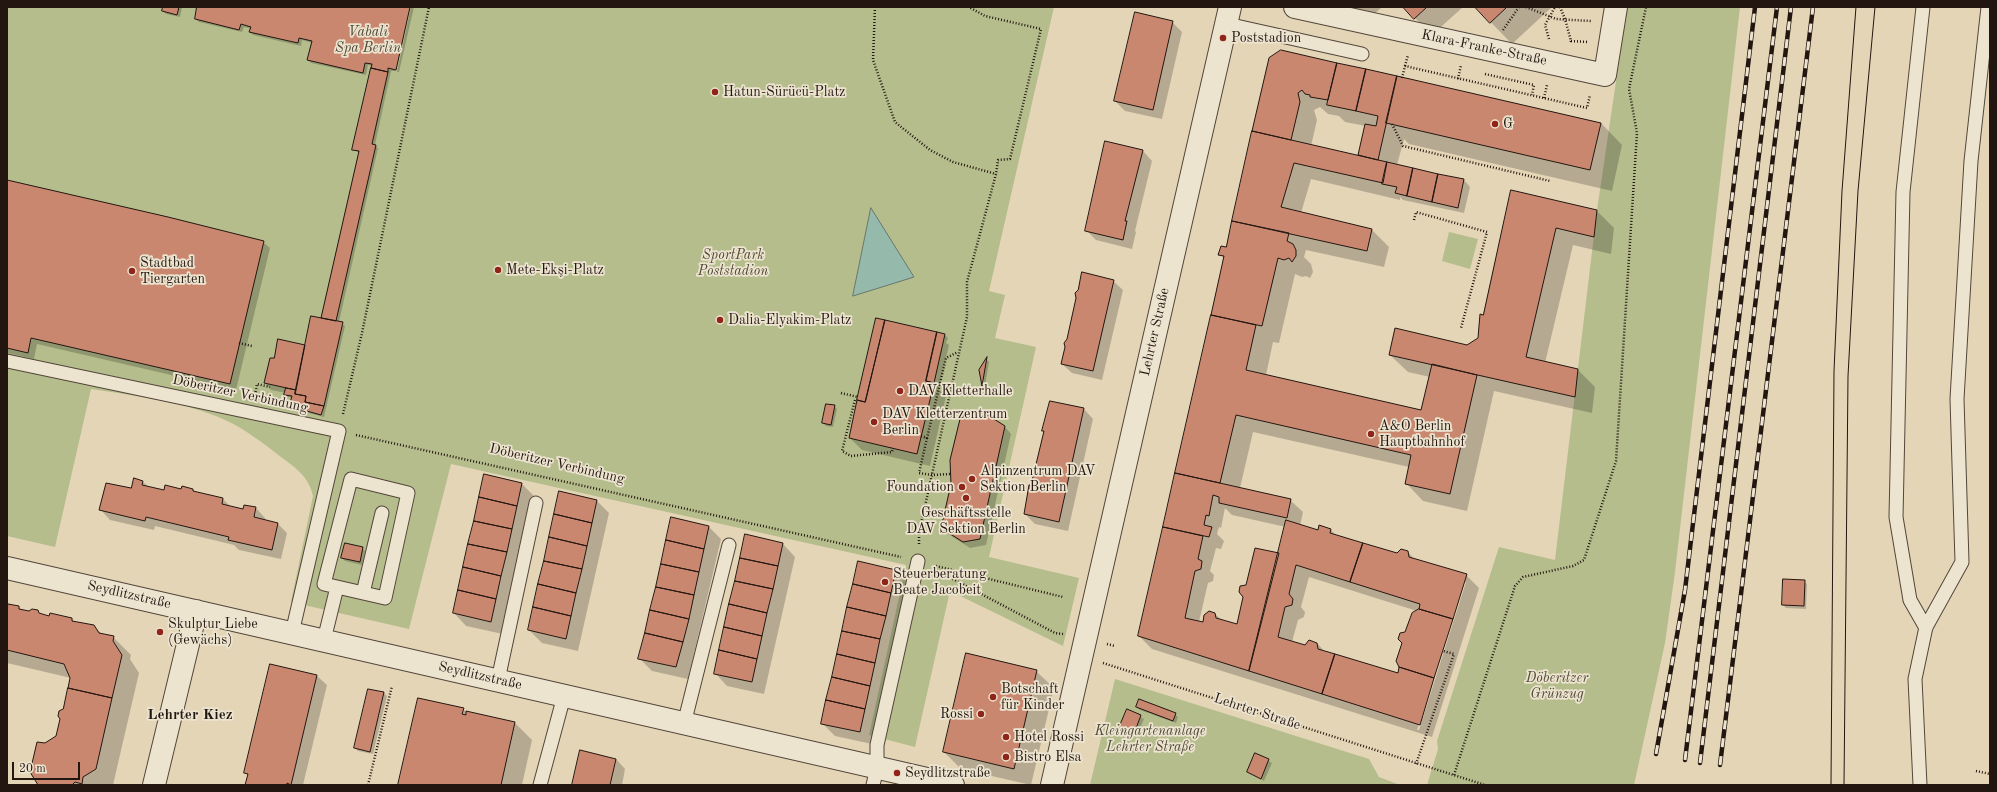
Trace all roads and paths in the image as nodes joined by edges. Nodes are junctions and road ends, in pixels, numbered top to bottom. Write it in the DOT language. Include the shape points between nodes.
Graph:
graph roads {
  1 [pos="429,7"];
  2 [pos="875,7"];
  3 [pos="969,7"];
  4 [pos="1295,7"];
  5 [pos="1526,7"];
  6 [pos="1555,7"];
  7 [pos="1560,7"];
  8 [pos="1616,7"];
  9 [pos="1646,7"];
  10 [pos="1923,7"];
  11 [pos="1988,7"];
  12 [pos="1229,15"];
  13 [pos="1549,17"];
  14 [pos="1565,19"];
  15 [pos="1362,54"];
  16 [pos="1407,57"];
  17 [pos="1552,63"];
  18 [pos="1405,66"];
  19 [pos="1460,68"];
  20 [pos="1478,72"];
  21 [pos="1402,78"];
  22 [pos="1458,79"];
  23 [pos="1547,84"];
  24 [pos="1532,96"];
  25 [pos="1590,97"];
  26 [pos="1544,98"];
  27 [pos="1392,124"];
  28 [pos="996,174"];
  29 [pos="1550,181"];
  30 [pos="1414,220"];
  31 [pos="1461,328"];
  32 [pos="240,343"];
  33 [pos="252,346"];
  34 [pos="959,352"];
  35 [pos="7,361"];
  36 [pos="841,392"];
  37 [pos="858,397"];
  38 [pos="855,400"];
  39 [pos="339,431"];
  40 [pos="921,436"];
  41 [pos="927,438"];
  42 [pos="893,448"];
  43 [pos="951,474"];
  44 [pos="932,475"];
  45 [pos="536,503"];
  46 [pos="382,513"];
  47 [pos="729,545"];
  48 [pos="918,561"];
  49 [pos="7,568"];
  50 [pos="337,588"];
  51 [pos="363,593"];
  52 [pos="1064,597"];
  53 [pos="196,611"];
  54 [pos="1926,628"];
  55 [pos="292,633"];
  56 [pos="324,640"];
  57 [pos="1083,648"];
  58 [pos="1443,651"];
  59 [pos="498,680"];
  60 [pos="392,686"];
  61 [pos="564,696"];
  62 [pos="684,724"];
  63 [pos="1416,764"];
  64 [pos="1976,771"];
  65 [pos="1990,774"];
  66 [pos="1454,775"];
  67 [pos="875,777"];
  68 [pos="154,785"];
  69 [pos="368,785"];
  70 [pos="540,785"];
  71 [pos="953,785"];
  72 [pos="1052,785"];
  73 [pos="1485,785"];
  74 [pos="1920,785"];
  1 -- 39 [label="path" via="362,333"];
  2 -- 28 [label="path" via="873,60 895,122 930,150 954,162"];
  3 -- 28 [label="path" via="985,16 1041,29 1010,159 998,160"];
  4 -- 17 [label="street, Klara-Franke-Straße"];
  5 -- 13 [label="path"];
  6 -- 13 [label="path"];
  7 -- 14 [label="path"];
  8 -- 17 [label="street, Klara-Franke-Straße" via="1605,75"];
  9 -- 66 [label="path" via="1629,89 1637,133 1616,461 1584,560 1573,566 1523,578 1515,586"];
  10 -- 54 [label="lane" via="1903,192 1896,517 1910,600"];
  11 -- 54 [label="lane" via="1971,162 1957,399 1962,562"];
  12 -- 15 [label="lane"];
  12 -- 57 [label="street, Lehrter Straße"];
  13 -- 14 [label="path"];
  13 -- 17 [label="path" via="1545,25"];
  14 -- 17 [label="path" via="1571,41"];
  16 -- 18 [label="path"];
  18 -- 21 [label="path"];
  18 -- 22 [label="path"];
  19 -- 22 [label="path"];
  20 -- 24 [label="path" via="1534,85"];
  22 -- 24 [label="path"];
  23 -- 26 [label="path"];
  24 -- 26 [label="path"];
  25 -- 26 [label="path" via="1587,108"];
  27 -- 29 [label="path" via="1403,146"];
  28 -- 34 [label="path" via="967,282 967,317"];
  30 -- 31 [label="path" via="1416,212 1487,232"];
  32 -- 33 [label="path"];
  34 -- 41 [label="path" via="946,358"];
  34 -- 44 [label="path"];
  35 -- 39 [label="lane, Döberitzer Verbindung"];
  36 -- 37 [label="path"];
  38 -- 42 [label="path" via="842,451 851,456 892,452"];
  39 -- 48 [label="path, Döberitzer Verbindung"];
  39 -- 55 [label="lane"];
  40 -- 41 [label="path"];
  41 -- 44 [label="path" via="919,473"];
  43 -- 44 [label="path"];
  44 -- 48 [label="path" via="919,533"];
  45 -- 59 [label="lane"];
  46 -- 51 [label="lane"];
  47 -- 62 [label="lane"];
  48 -- 52 [label="path"];
  48 -- 57 [label="path, Döberitzer Verbindung"];
  48 -- 67 [label="lane" via="878,745"];
  49 -- 53 [label="street, Seydlitzstraße"];
  50 -- 51 [label="lane"];
  50 -- 51 [label="lane" via="324,584 351,479 408,493 385,598"];
  50 -- 56 [label="lane"];
  53 -- 55 [label="street, Seydlitzstraße"];
  53 -- 68 [label="street"];
  54 -- 74 [label="lane" via="1915,679"];
  55 -- 56 [label="street, Seydlitzstraße"];
  56 -- 59 [label="street, Seydlitzstraße"];
  57 -- 63 [label="path, Lehrter Straße"];
  57 -- 72 [label="street, Lehrter Straße"];
  58 -- 63 [label="path" via="1454,654"];
  59 -- 61 [label="street, Seydlitzstraße"];
  60 -- 69 [label="path"];
  61 -- 62 [label="street, Seydlitzstraße"];
  61 -- 70 [label="lane"];
  62 -- 67 [label="street, Seydlitzstraße"];
  63 -- 66 [label="path, Lehrter Straße"];
  64 -- 65 [label="path"];
  66 -- 73 [label="path, Lehrter Straße"];
  67 -- 71 [label="street, Seydlitzstraße"];
}
